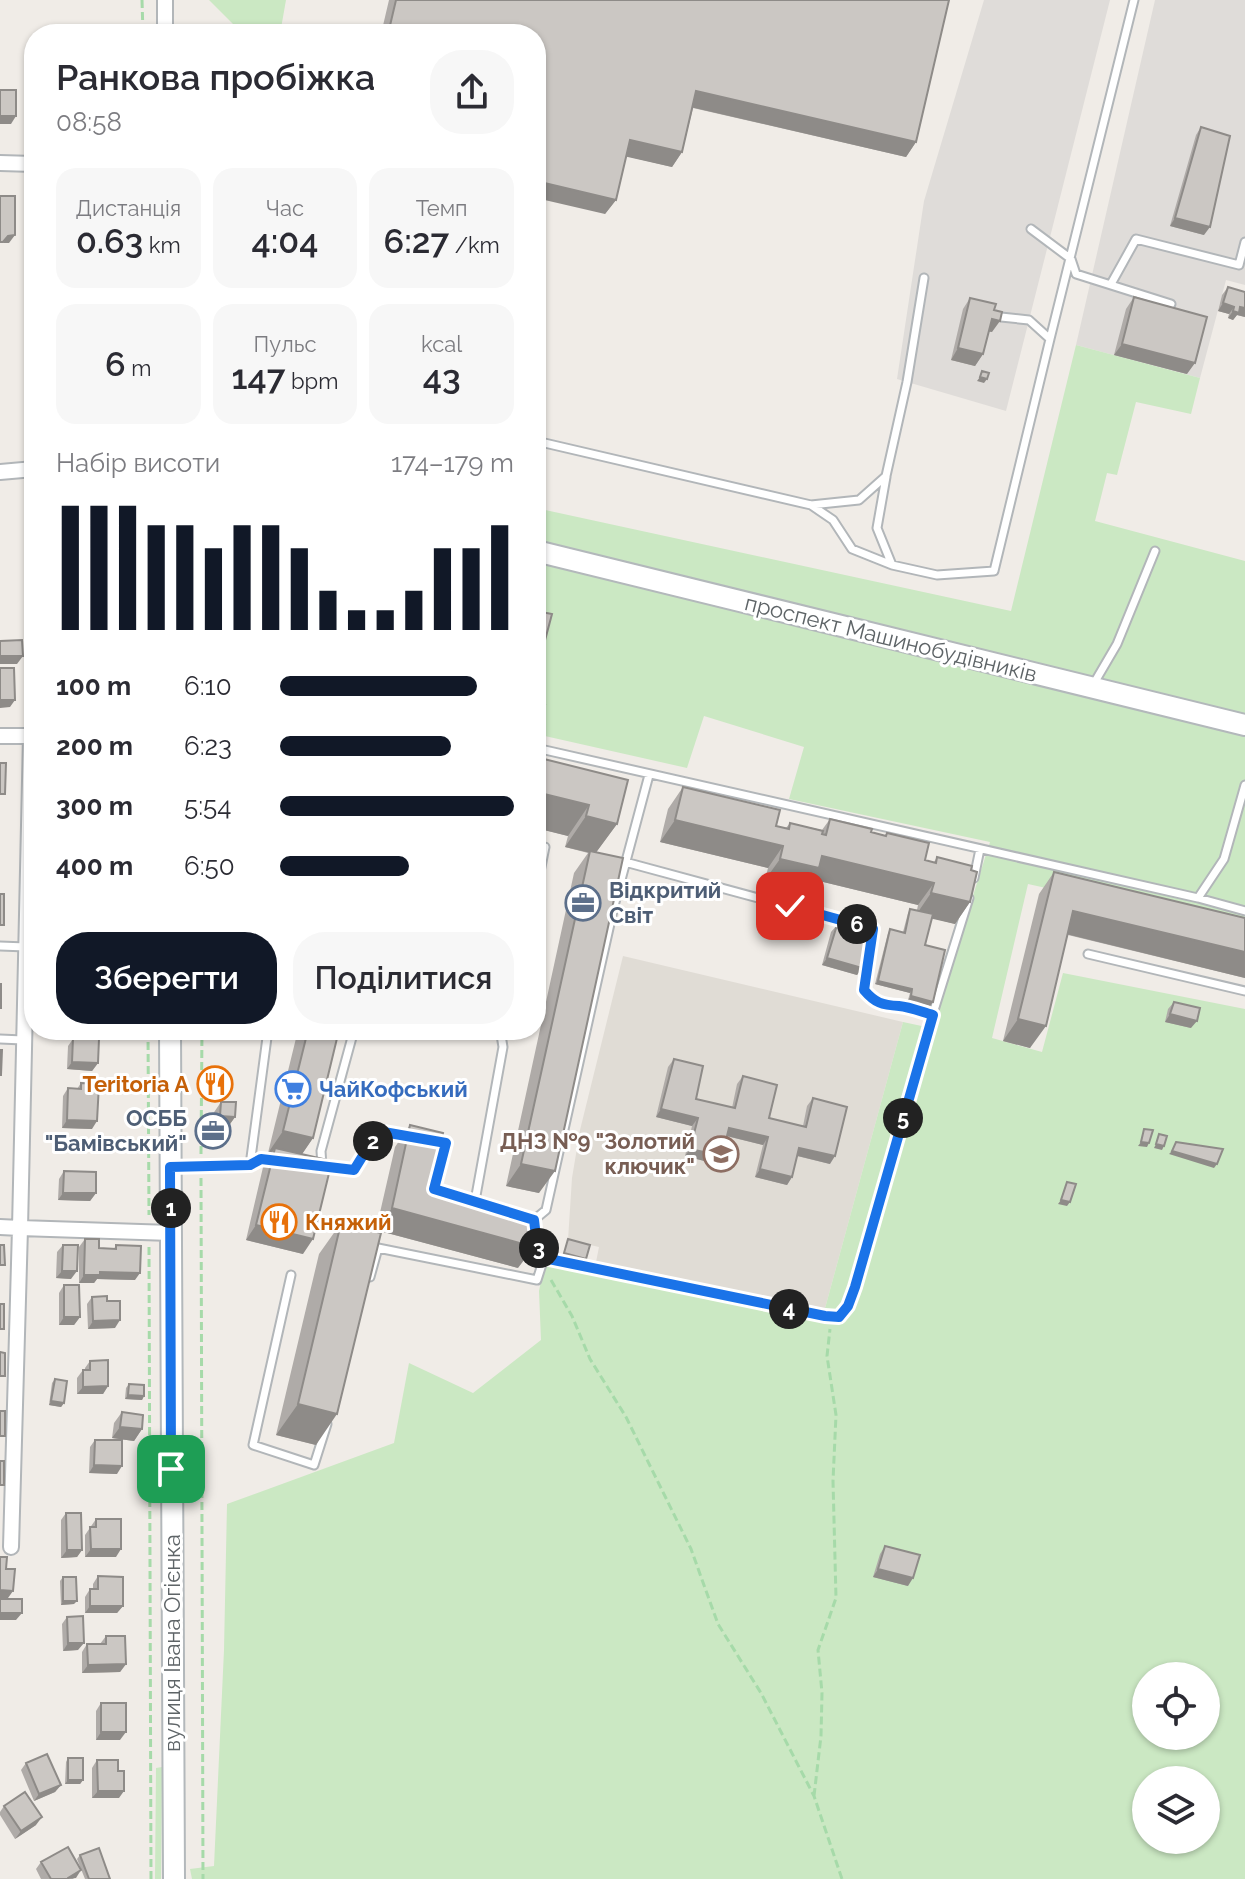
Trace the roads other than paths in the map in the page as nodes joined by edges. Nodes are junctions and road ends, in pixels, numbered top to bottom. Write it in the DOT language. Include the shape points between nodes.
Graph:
graph roads {
  1 [pos="165,0"];
  2 [pos="1134,0"];
  3 [pos="165,24"];
  4 [pos="0,163"];
  5 [pos="24,164"];
  6 [pos="1031,229"];
  7 [pos="1245,242"];
  8 [pos="1071,259"];
  9 [pos="924,278"];
  10 [pos="1111,284"];
  11 [pos="1171,304"];
  12 [pos="1001,317"];
  13 [pos="1050,339"];
  14 [pos="546,443"];
  15 [pos="24,470"];
  16 [pos="0,472"];
  17 [pos="886,476"];
  18 [pos="811,505"];
  19 [pos="1155,551"];
  20 [pos="546,553"];
  21 [pos="892,565"];
  22 [pos="1091,687"];
  23 [pos="1245,725"];
  24 [pos="0,736"];
  25 [pos="24,736"];
  26 [pos="546,750"];
  27 [pos="649,775"];
  28 [pos="1245,785"];
  29 [pos="980,849"];
  30 [pos="625,862"];
  31 [pos="973,880"];
  32 [pos="970,896"];
  33 [pos="1198,898"];
  34 [pos="1245,911"];
  35 [pos="0,946"];
  36 [pos="24,947"];
  37 [pos="1088,954"];
  38 [pos="1245,991"];
  39 [pos="933,1015"];
  40 [pos="0,1039"];
  41 [pos="24,1040"];
  42 [pos="25,1040"];
  43 [pos="170,1040"];
  44 [pos="267,1040"];
  45 [pos="351,1040"];
  46 [pos="503,1040"];
  47 [pos="276,1161"];
  48 [pos="250,1165"];
  49 [pos="307,1165"];
  50 [pos="170,1167"];
  51 [pos="322,1167"];
  52 [pos="475,1201"];
  53 [pos="505,1211"];
  54 [pos="519,1215"];
  55 [pos="534,1220"];
  56 [pos="0,1227"];
  57 [pos="20,1228"];
  58 [pos="171,1233"];
  59 [pos="544,1258"];
  60 [pos="291,1275"];
  61 [pos="366,1290"];
  62 [pos="330,1415"];
  63 [pos="11,1547"];
  64 [pos="173,1825"];
  65 [pos="174,1879"];
  66 [pos="183,1879"];
  1 -- 3 [label="street"];
  2 -- 8 [label="lane"];
  4 -- 5 [label="street"];
  6 -- 8 [label="lane"];
  7 -- 10 [label="lane" via="1239,265 1136,239"];
  8 -- 10 [label="lane" via="1076,274"];
  8 -- 13 [label="lane"];
  9 -- 17 [label="lane"];
  10 -- 11 [label="lane"];
  12 -- 13 [label="lane" via="1029,320"];
  13 -- 21 [label="lane" via="994,571 937,575"];
  14 -- 18 [label="lane"];
  15 -- 16 [label="street"];
  17 -- 18 [label="lane" via="859,500"];
  17 -- 21 [label="lane" via="877,528"];
  18 -- 21 [label="lane" via="833,520 852,549"];
  19 -- 22 [label="lane" via="1117,644"];
  20 -- 22 [label="street, проспект Машинобудівників"];
  22 -- 23 [label="street, проспект Машинобудівників"];
  24 -- 25 [label="street"];
  26 -- 27 [label="lane"];
  27 -- 29 [label="lane"];
  27 -- 30 [label="lane"];
  28 -- 33 [label="lane" via="1224,859"];
  29 -- 31 [label="lane"];
  29 -- 33 [label="lane"];
  30 -- 39 [label="lane" via="873,929 864,990 888,1007"];
  30 -- 55 [label="lane" via="546,1210"];
  32 -- 39 [label="lane"];
  33 -- 34 [label="lane"];
  35 -- 36 [label="lane"];
  37 -- 38 [label="lane"];
  39 -- 59 [label="lane" via="855,1287 839,1317"];
  40 -- 41 [label="lane"];
  42 -- 57 [label="street"];
  43 -- 50 [label="street, вулиця Івана Огієнка"];
  44 -- 48 [label="lane"];
  45 -- 51 [label="lane" via="321,1151"];
  46 -- 52 [label="lane"];
  47 -- 48 [label="lane" via="261,1159"];
  48 -- 50 [label="lane"];
  49 -- 51 [label="lane"];
  50 -- 58 [label="street, вулиця Івана Огієнка"];
  51 -- 52 [label="lane" via="354,1170 378,1131 446,1143 434,1189"];
  52 -- 53 [label="lane"];
  54 -- 55 [label="lane"];
  55 -- 59 [label="lane"];
  56 -- 57 [label="street"];
  57 -- 58 [label="street"];
  57 -- 63 [label="street"];
  58 -- 64 [label="street, вулиця Івана Огієнка"];
  59 -- 61 [label="lane" via="537,1280 378,1248"];
  60 -- 62 [label="lane" via="253,1445 314,1465"];
  64 -- 65 [label="street"];
  64 -- 66 [label="street"];
}
